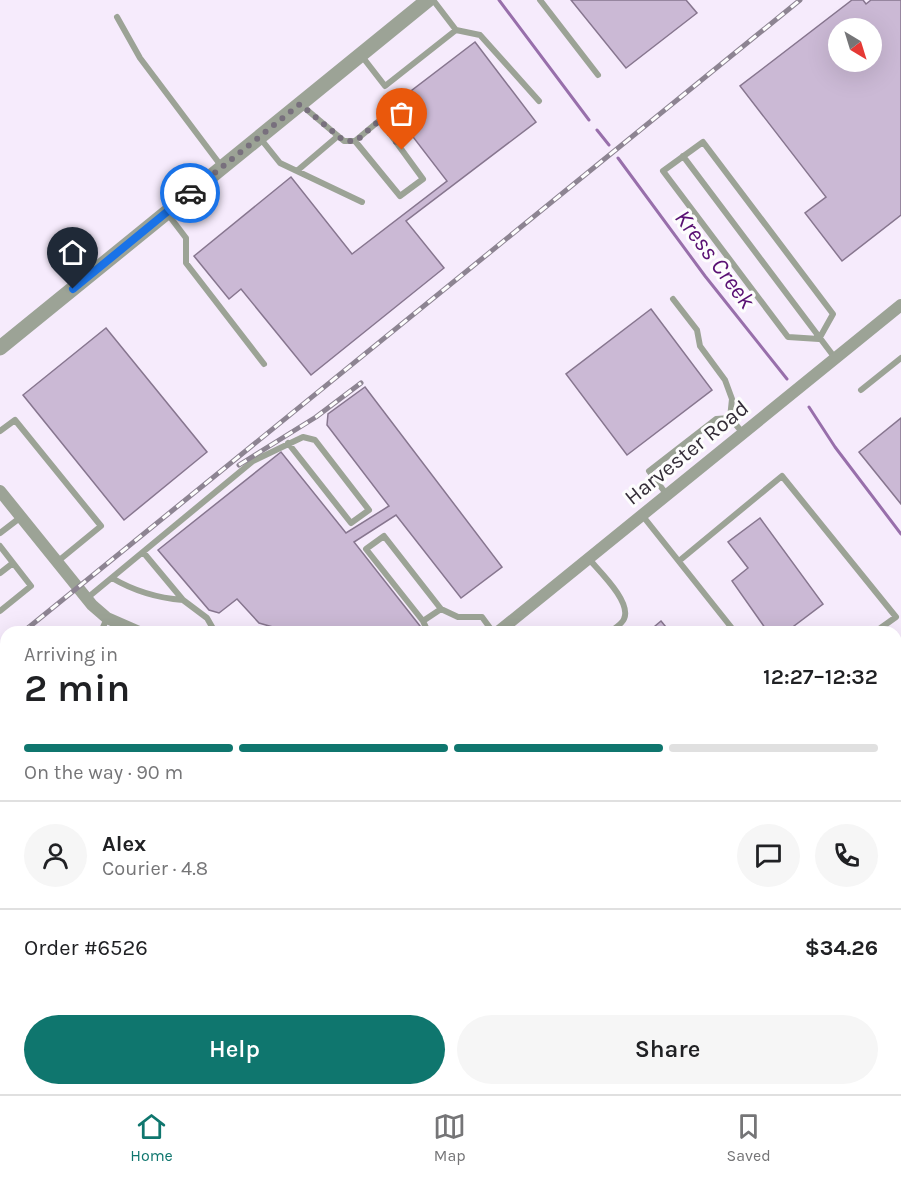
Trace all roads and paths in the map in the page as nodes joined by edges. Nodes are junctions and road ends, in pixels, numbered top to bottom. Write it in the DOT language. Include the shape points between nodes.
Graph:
graph roads {
  1 [pos="428,0"];
  2 [pos="433,0"];
  3 [pos="540,0"];
  4 [pos="117,17"];
  5 [pos="456,30"];
  6 [pos="360,55"];
  7 [pos="598,75"];
  8 [pos="539,101"];
  9 [pos="300,104"];
  10 [pos="338,136"];
  11 [pos="259,137"];
  12 [pos="356,141"];
  13 [pos="683,156"];
  14 [pos="222,167"];
  15 [pos="298,170"];
  16 [pos="362,202"];
  17 [pos="167,212"];
  18 [pos="674,299"];
  19 [pos="901,305"];
  20 [pos="819,339"];
  21 [pos="0,348"];
  22 [pos="836,358"];
  23 [pos="901,358"];
  24 [pos="264,364"];
  25 [pos="861,390"];
  26 [pos="730,418"];
  27 [pos="0,431"];
  28 [pos="743,433"];
  29 [pos="288,443"];
  30 [pos="0,490"];
  31 [pos="667,495"];
  32 [pos="642,515"];
  33 [pos="21,516"];
  34 [pos="0,532"];
  35 [pos="0,546"];
  36 [pos="143,552"];
  37 [pos="589,558"];
  38 [pos="679,561"];
  39 [pos="57,562"];
  40 [pos="13,563"];
  41 [pos="0,573"];
  42 [pos="112,578"];
  43 [pos="86,599"];
  44 [pos="183,600"];
  45 [pos="441,609"];
  46 [pos="0,610"];
  47 [pos="107,618"];
  48 [pos="423,621"];
  49 [pos="104,626"];
  50 [pos="125,626"];
  51 [pos="211,626"];
  52 [pos="425,626"];
  53 [pos="489,626"];
  54 [pos="505,626"];
  55 [pos="617,626"];
  56 [pos="730,626"];
  57 [pos="883,626"];
  1 -- 6 [label="street"];
  2 -- 5 [label="lane"];
  3 -- 7 [label="lane"];
  4 -- 14 [label="lane" via="146,66"];
  5 -- 6 [label="lane" via="385,86"];
  5 -- 8 [label="lane" via="480,35"];
  6 -- 9 [label="street"];
  9 -- 10 [label="lane"];
  9 -- 11 [label="street"];
  10 -- 12 [label="lane" via="344,141"];
  10 -- 15 [label="lane"];
  11 -- 14 [label="street"];
  11 -- 15 [label="lane" via="280,163"];
  12 -- 12 [label="lane" via="400,196 423,179 380,120"];
  13 -- 20 [label="lane"];
  13 -- 20 [label="lane" via="663,171 788,337"];
  13 -- 20 [label="lane" via="703,142 833,315"];
  14 -- 17 [label="street"];
  15 -- 16 [label="lane"];
  17 -- 21 [label="street"];
  17 -- 24 [label="lane" via="186,238 186,263"];
  18 -- 26 [label="lane" via="697,330 700,346 725,380 732,399"];
  19 -- 22 [label="street, Harvester Road"];
  20 -- 22 [label="lane"];
  22 -- 28 [label="street, Harvester Road"];
  23 -- 25 [label="lane"];
  26 -- 28 [label="lane"];
  26 -- 31 [label="lane" via="716,419 649,471"];
  27 -- 39 [label="lane" via="15,420 101,526"];
  28 -- 31 [label="street, Harvester Road"];
  29 -- 29 [label="lane" via="303,437 315,440 369,510 351,523"];
  29 -- 36 [label="lane" via="253,461"];
  30 -- 33 [label="street"];
  31 -- 32 [label="street, Harvester Road"];
  32 -- 37 [label="street, Harvester Road"];
  32 -- 38 [label="lane"];
  33 -- 34 [label="lane"];
  33 -- 39 [label="street"];
  35 -- 40 [label="lane"];
  36 -- 42 [label="lane"];
  36 -- 44 [label="lane"];
  37 -- 54 [label="street, Harvester Road"];
  37 -- 55 [label="lane" via="623,601 626,612"];
  38 -- 56 [label="lane"];
  38 -- 57 [label="lane" via="782,476 896,617"];
  39 -- 43 [label="street"];
  40 -- 41 [label="lane"];
  40 -- 46 [label="lane" via="31,586"];
  42 -- 43 [label="lane"];
  42 -- 44 [label="lane" via="163,599"];
  43 -- 47 [label="street"];
  44 -- 51 [label="lane" via="207,618"];
  45 -- 48 [label="lane"];
  45 -- 48 [label="lane" via="384,536 366,549"];
  45 -- 53 [label="lane" via="458,617 482,617"];
  47 -- 49 [label="lane"];
  47 -- 50 [label="street"];
  48 -- 52 [label="lane"];
}
